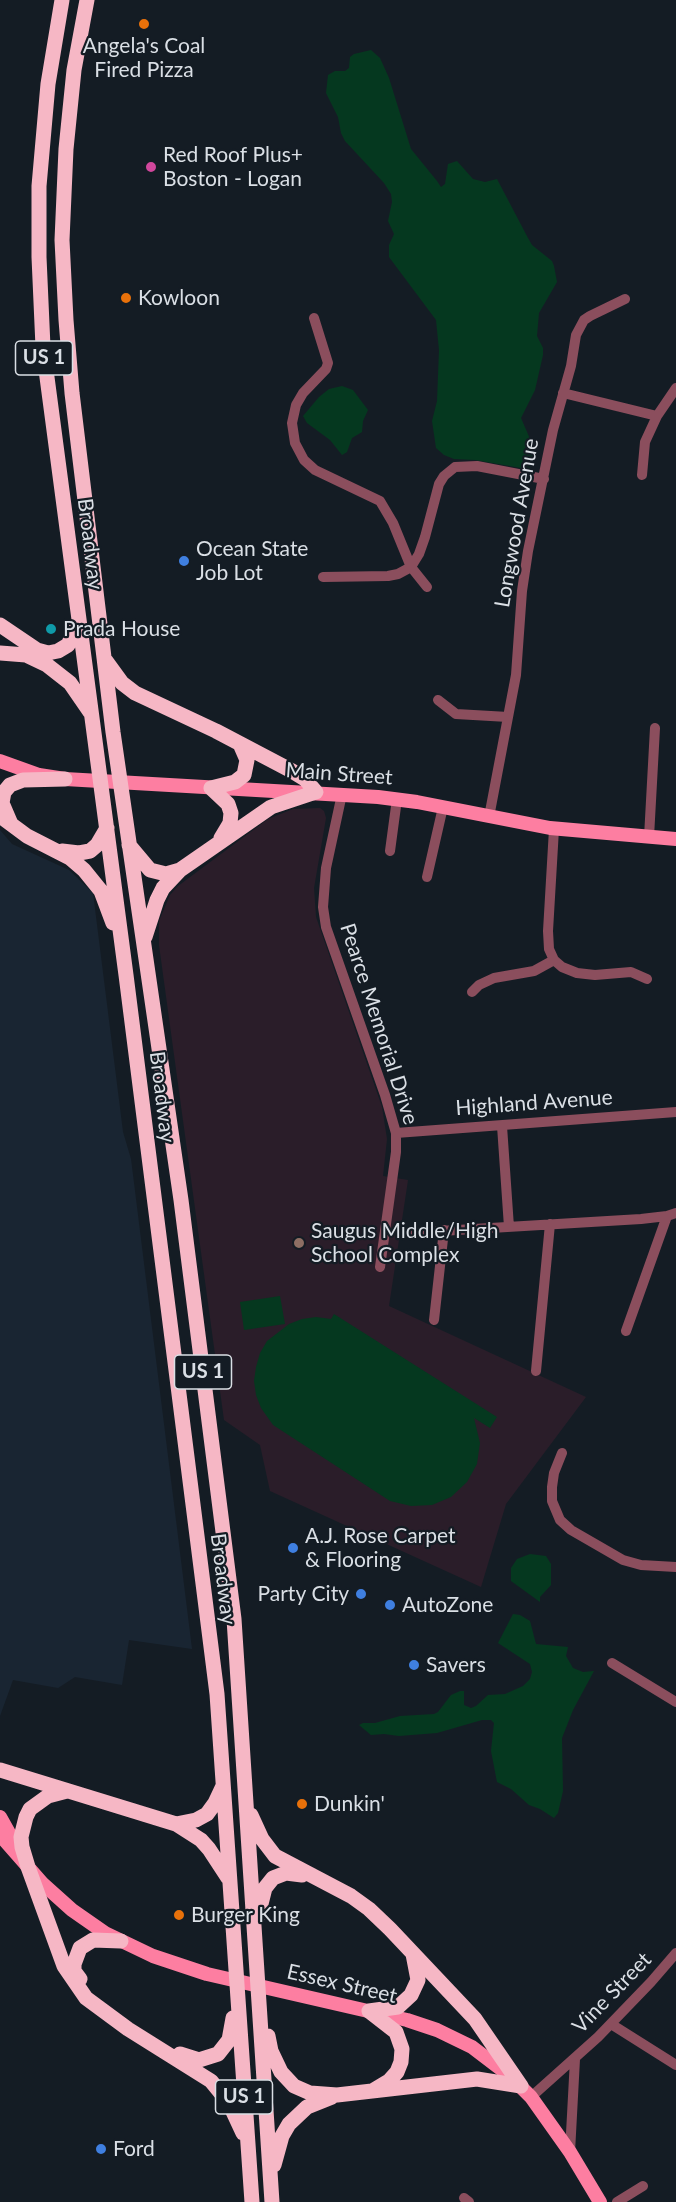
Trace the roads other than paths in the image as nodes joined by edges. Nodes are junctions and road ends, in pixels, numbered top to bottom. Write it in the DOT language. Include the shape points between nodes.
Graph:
graph roads {
  1 [pos="62,0"];
  2 [pos="87,0"];
  3 [pos="625,299"];
  4 [pos="314,318"];
  5 [pos="676,388"];
  6 [pos="563,393"];
  7 [pos="657,416"];
  8 [pos="642,475"];
  9 [pos="544,479"];
  10 [pos="411,567"];
  11 [pos="323,577"];
  12 [pos="427,587"];
  13 [pos="79,622"];
  14 [pos="0,625"];
  15 [pos="0,653"];
  16 [pos="105,659"];
  17 [pos="438,699"];
  18 [pos="150,701"];
  19 [pos="92,715"];
  20 [pos="508,717"];
  21 [pos="111,718"];
  22 [pos="655,728"];
  23 [pos="240,744"];
  24 [pos="0,761"];
  25 [pos="65,779"];
  26 [pos="211,788"];
  27 [pos="316,792"];
  28 [pos="342,794"];
  29 [pos="397,799"];
  30 [pos="442,807"];
  31 [pos="489,817"];
  32 [pos="6,820"];
  33 [pos="107,828"];
  34 [pos="554,829"];
  35 [pos="649,837"];
  36 [pos="676,839"];
  37 [pos="219,842"];
  38 [pos="129,845"];
  39 [pos="58,851"];
  40 [pos="390,851"];
  41 [pos="180,870"];
  42 [pos="428,877"];
  43 [pos="143,945"];
  44 [pos="124,955"];
  45 [pos="554,960"];
  46 [pos="647,979"];
  47 [pos="472,992"];
  48 [pos="676,1112"];
  49 [pos="502,1126"];
  50 [pos="396,1134"];
  51 [pos="671,1215"];
  52 [pos="550,1224"];
  53 [pos="509,1227"];
  54 [pos="444,1230"];
  55 [pos="407,1233"];
  56 [pos="380,1267"];
  57 [pos="434,1320"];
  58 [pos="626,1331"];
  59 [pos="536,1371"];
  60 [pos="562,1453"];
  61 [pos="676,1568"];
  62 [pos="612,1663"];
  63 [pos="676,1702"];
  64 [pos="0,1770"];
  65 [pos="224,1784"];
  66 [pos="67,1791"];
  67 [pos="246,1801"];
  68 [pos="0,1817"];
  69 [pos="176,1824"];
  70 [pos="0,1835"];
  71 [pos="28,1867"];
  72 [pos="311,1876"];
  73 [pos="230,1881"];
  74 [pos="254,1936"];
  75 [pos="121,1941"];
  76 [pos="676,1953"];
  77 [pos="413,1954"];
  78 [pos="238,1992"];
  79 [pos="258,1994"];
  80 [pos="369,2011"];
  81 [pos="611,2024"];
  82 [pos="575,2059"];
  83 [pos="676,2065"];
  84 [pos="373,2091"];
  85 [pos="526,2092"];
  86 [pos="337,2095"];
  87 [pos="248,2145"];
  88 [pos="570,2152"];
  89 [pos="271,2183"];
  90 [pos="643,2186"];
  91 [pos="252,2202"];
  92 [pos="272,2202"];
  93 [pos="600,2202"];
  94 [pos="617,2202"];
  1 -- 13 [label="highway, Broadway / US 1" via="41,152 39,289 47,382"];
  2 -- 16 [label="highway, Broadway / US 1" via="68,124 63,256 72,393"];
  3 -- 6 [label="street, Longwood Avenue" via="596,312 579,327"];
  4 -- 10 [label="street" via="328,363 296,405 292,423 295,443 315,470 380,501"];
  5 -- 7 [label="street"];
  6 -- 7 [label="street"];
  6 -- 9 [label="street, Longwood Avenue"];
  7 -- 8 [label="street" via="643,446"];
  9 -- 10 [label="street" via="477,466 451,470 439,484 425,537"];
  9 -- 20 [label="street, Longwood Avenue" via="524,578"];
  10 -- 11 [label="street" via="388,576"];
  10 -- 12 [label="street"];
  13 -- 14 [label="highway" via="68,645 52,653 37,650"];
  13 -- 19 [label="highway, Broadway / US 1"];
  15 -- 19 [label="highway" via="26,655 53,669 70,683"];
  16 -- 18 [label="highway" via="123,683"];
  16 -- 21 [label="highway, Broadway / US 1"];
  17 -- 20 [label="street" via="456,714"];
  18 -- 21 [label="highway" via="125,701"];
  18 -- 23 [label="highway"];
  19 -- 33 [label="highway, Broadway / US 1"];
  20 -- 31 [label="street, Longwood Avenue"];
  21 -- 38 [label="highway, Broadway / US 1"];
  22 -- 35 [label="street"];
  23 -- 26 [label="highway" via="247,760 244,775 235,782"];
  23 -- 27 [label="highway" via="292,771"];
  24 -- 25 [label="main road, Main Street" via="39,775"];
  25 -- 26 [label="main road, Main Street"];
  25 -- 32 [label="highway" via="23,780 10,785 3,796"];
  26 -- 27 [label="main road, Main Street"];
  26 -- 37 [label="highway" via="228,804 231,813"];
  27 -- 28 [label="main road, Main Street"];
  27 -- 37 [label="highway" via="271,807"];
  28 -- 29 [label="main road, Main Street"];
  28 -- 50 [label="street, Pearce Memorial Drive" via="326,868 323,907"];
  29 -- 30 [label="main road, Main Street"];
  29 -- 40 [label="street"];
  30 -- 31 [label="main road, Main Street"];
  30 -- 42 [label="street"];
  31 -- 34 [label="main road, Main Street"];
  32 -- 39 [label="highway"];
  33 -- 39 [label="highway" via="90,850"];
  33 -- 44 [label="highway, Broadway / US 1"];
  34 -- 35 [label="main road, Main Street"];
  34 -- 45 [label="street" via="548,931"];
  35 -- 36 [label="main road, Main Street"];
  37 -- 41 [label="highway"];
  38 -- 41 [label="highway" via="150,870 166,874"];
  38 -- 43 [label="highway, Broadway / US 1"];
  39 -- 44 [label="highway" via="97,884"];
  41 -- 43 [label="highway" via="157,900"];
  43 -- 67 [label="highway, Broadway / US 1" via="181,1200 233,1613"];
  44 -- 65 [label="highway, Broadway / US 1" via="216,1684"];
  45 -- 46 [label="street" via="577,973 631,972"];
  45 -- 47 [label="street" via="534,971 494,978"];
  48 -- 49 [label="street, Highland Avenue"];
  49 -- 50 [label="street, Highland Avenue"];
  49 -- 53 [label="street"];
  50 -- 56 [label="street, Pearce Memorial Drive"];
  51 -- 52 [label="street"];
  51 -- 58 [label="street"];
  52 -- 53 [label="street"];
  52 -- 59 [label="street"];
  53 -- 54 [label="street"];
  54 -- 55 [label="street"];
  54 -- 57 [label="street"];
  60 -- 61 [label="street" via="552,1487 552,1501 560,1520 623,1560"];
  62 -- 63 [label="street"];
  64 -- 66 [label="highway"];
  65 -- 69 [label="highway" via="207,1814"];
  65 -- 73 [label="highway, Broadway / US 1"];
  66 -- 69 [label="highway"];
  66 -- 71 [label="highway" via="48,1796 30,1809 21,1837"];
  67 -- 72 [label="highway" via="258,1832 272,1853"];
  67 -- 74 [label="highway, Broadway / US 1"];
  68 -- 71 [label="main road, Essex Street"];
  69 -- 73 [label="highway" via="209,1849"];
  70 -- 71 [label="main road, Essex Street"];
  71 -- 75 [label="main road, Essex Street" via="72,1910"];
  71 -- 87 [label="highway" via="64,1966 86,1998 211,2081 229,2103"];
  72 -- 74 [label="highway" via="285,1873 271,1880 263,1896"];
  72 -- 77 [label="highway" via="364,1905"];
  73 -- 78 [label="highway, Broadway / US 1"];
  74 -- 79 [label="highway, Broadway / US 1"];
  75 -- 78 [label="highway" via="100,1939 86,1943 76,1955 74,1971 89,1994 185,2056 207,2059 225,2048"];
  75 -- 80 [label="main road, Essex Street" via="168,1962 217,1976"];
  76 -- 81 [label="street, Vine Street"];
  77 -- 80 [label="highway" via="418,1980 411,1995 398,2007"];
  77 -- 85 [label="highway" via="475,2019"];
  78 -- 87 [label="highway, Broadway / US 1"];
  79 -- 86 [label="highway" via="271,2051 281,2073 304,2091"];
  79 -- 89 [label="highway, Broadway / US 1"];
  80 -- 84 [label="highway" via="396,2032 402,2054 393,2077"];
  80 -- 85 [label="main road, Essex Street" via="422,2025 461,2041 492,2060"];
  81 -- 82 [label="street, Vine Street"];
  81 -- 83 [label="street"];
  82 -- 85 [label="street, Vine Street"];
  82 -- 88 [label="street, Vine Street"];
  84 -- 85 [label="highway" via="477,2079"];
  84 -- 86 [label="highway"];
  85 -- 88 [label="main road, Essex Street"];
  86 -- 89 [label="highway" via="307,2107 289,2124"];
  87 -- 91 [label="highway, Broadway / US 1"];
  88 -- 93 [label="main road, Essex Street"];
  89 -- 92 [label="highway, Broadway / US 1"];
  90 -- 94 [label="street"];
}
